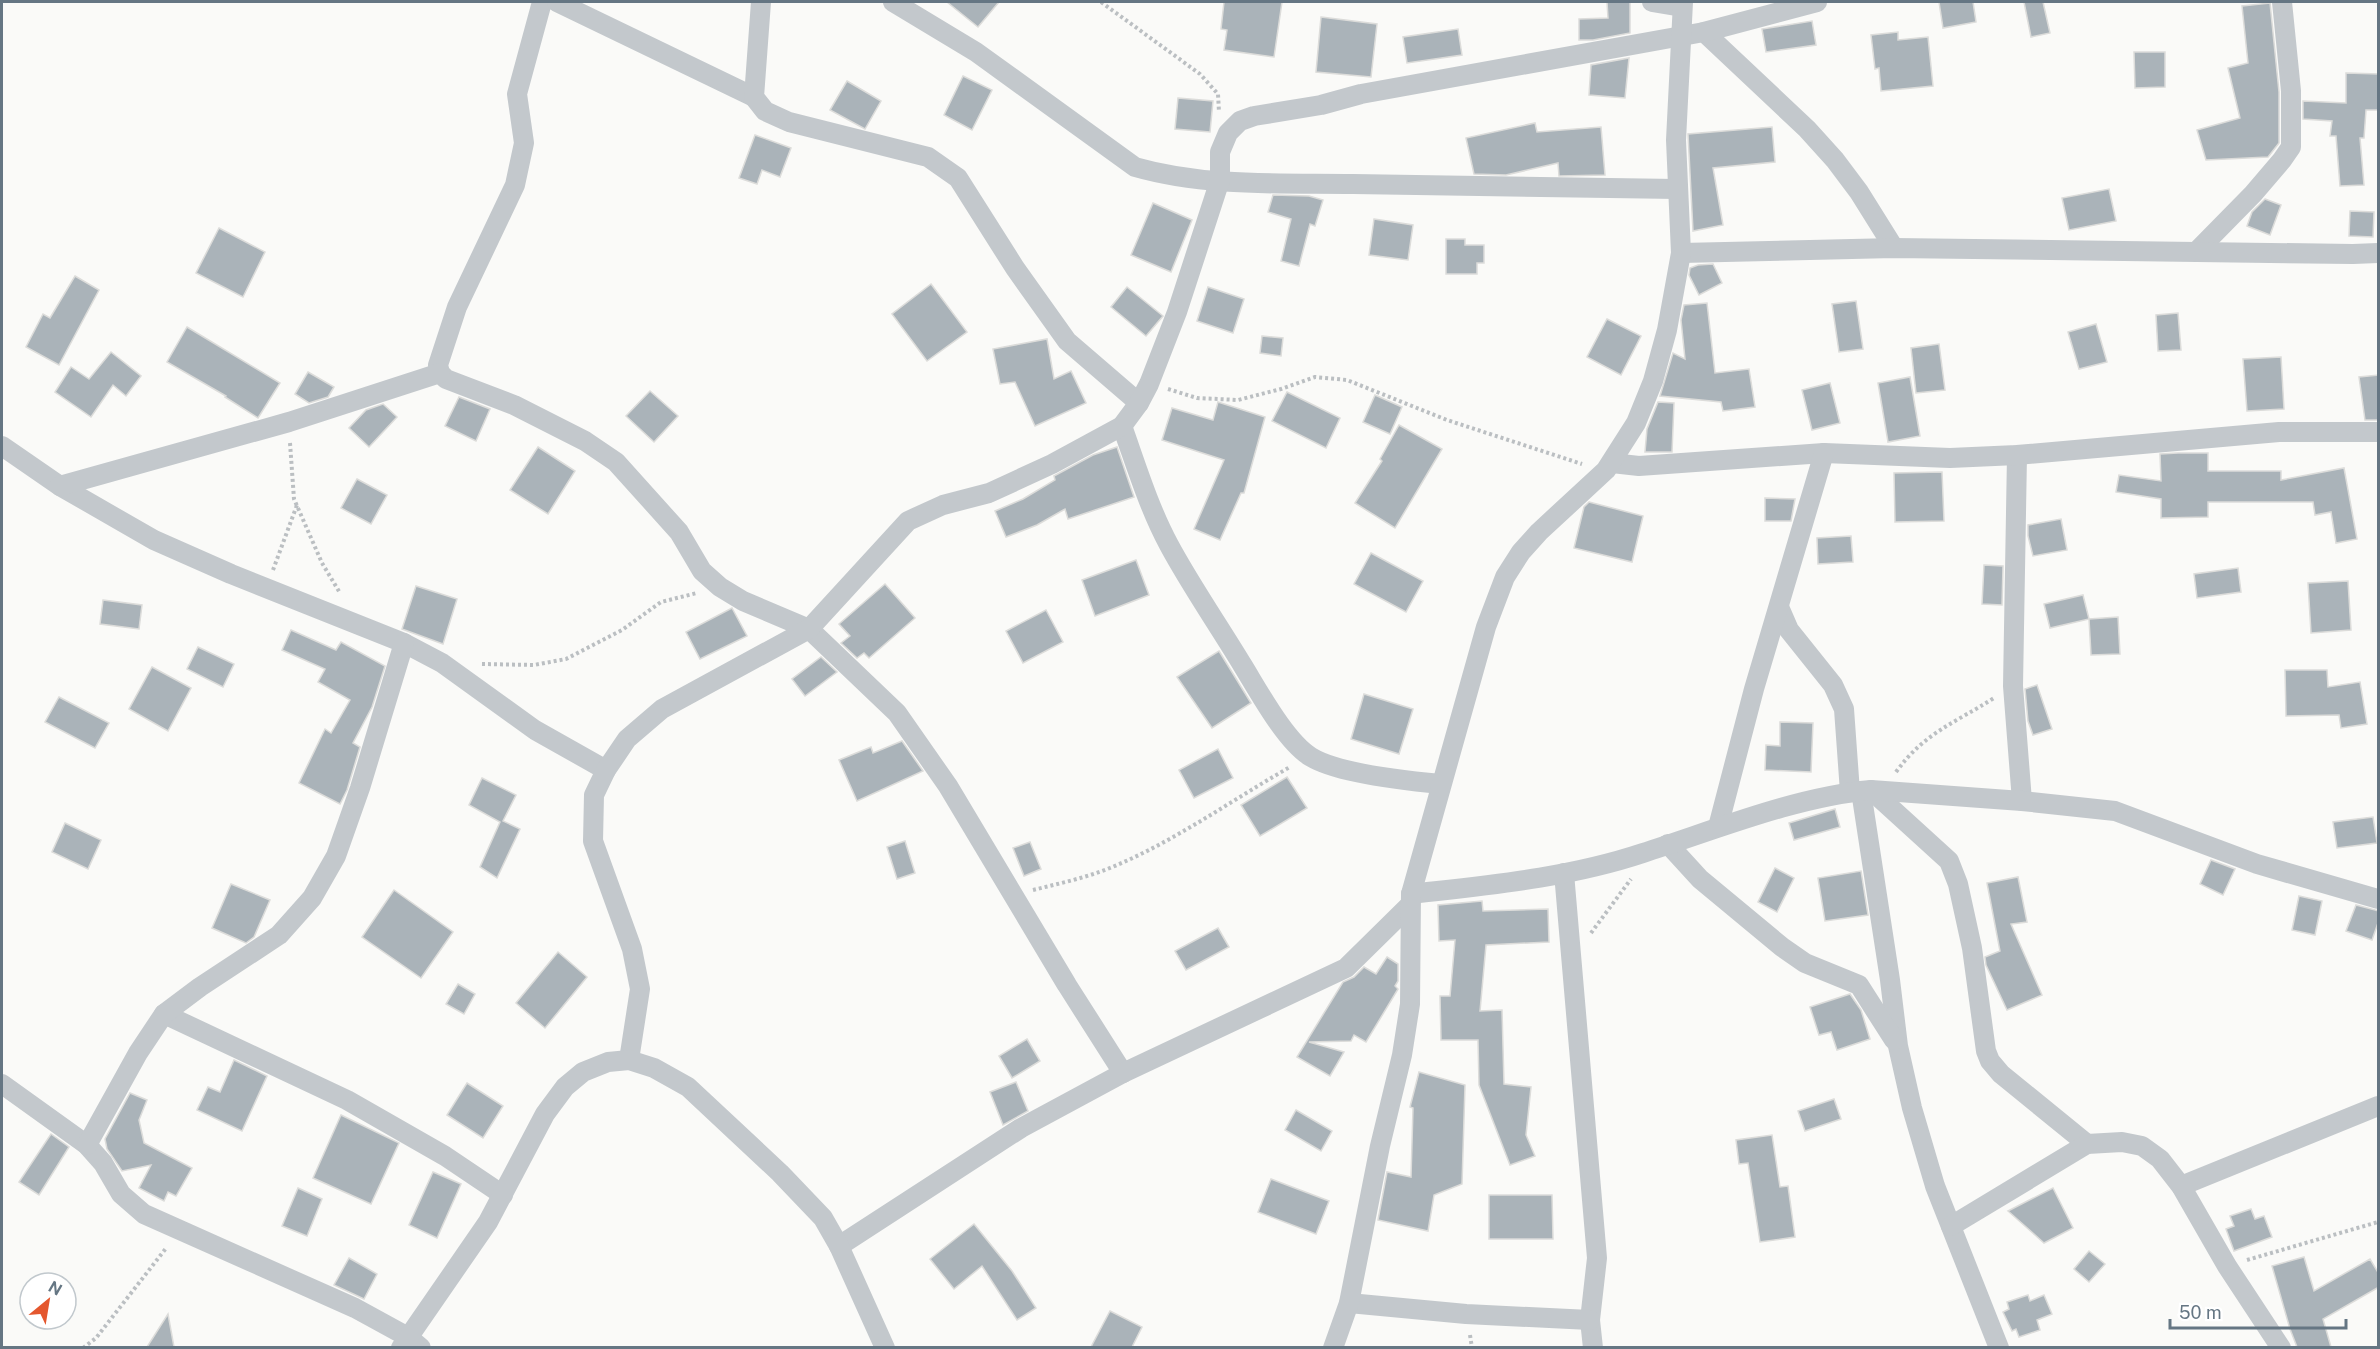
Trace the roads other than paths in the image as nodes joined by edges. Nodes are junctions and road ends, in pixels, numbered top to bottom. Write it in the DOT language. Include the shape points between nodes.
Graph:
graph roads {
  1 [pos="542,2"];
  2 [pos="557,2"];
  3 [pos="761,2"];
  4 [pos="893,2"];
  5 [pos="1652,2"];
  6 [pos="1817,2"];
  7 [pos="2282,2"];
  8 [pos="1682,4"];
  9 [pos="1704,32"];
  10 [pos="1680,37"];
  11 [pos="754,97"];
  12 [pos="1220,180"];
  13 [pos="1677,189"];
  14 [pos="1894,248"];
  15 [pos="2196,252"];
  16 [pos="1682,253"];
  17 [pos="2379,253"];
  18 [pos="440,373"];
  19 [pos="1139,404"];
  20 [pos="1122,426"];
  21 [pos="2379,432"];
  22 [pos="2,446"];
  23 [pos="1824,453"];
  24 [pos="2017,455"];
  25 [pos="1609,467"];
  26 [pos="60,486"];
  27 [pos="1779,607"];
  28 [pos="808,629"];
  29 [pos="404,643"];
  30 [pos="606,770"];
  31 [pos="1440,784"];
  32 [pos="1866,791"];
  33 [pos="2022,801"];
  34 [pos="1718,827"];
  35 [pos="1668,844"];
  36 [pos="1564,873"];
  37 [pos="2379,899"];
  38 [pos="1410,900"];
  39 [pos="164,1014"];
  40 [pos="1898,1046"];
  41 [pos="629,1060"];
  42 [pos="1122,1073"];
  43 [pos="2,1084"];
  44 [pos="2379,1106"];
  45 [pos="2087,1144"];
  46 [pos="87,1145"];
  47 [pos="2181,1186"];
  48 [pos="503,1195"];
  49 [pos="1951,1226"];
  50 [pos="839,1246"];
  51 [pos="1348,1303"];
  52 [pos="1590,1320"];
  53 [pos="410,1344"];
  54 [pos="885,1347"];
  55 [pos="1333,1347"];
  56 [pos="1593,1347"];
  57 [pos="1999,1347"];
  58 [pos="2281,1347"];
  1 -- 18 [label="street" via="517,94 524,143 514,184 457,307 438,365"];
  2 -- 11 [label="street"];
  3 -- 11 [label="street"];
  4 -- 12 [label="street" via="976,52 1135,166 1166,176"];
  5 -- 8 [label="street"];
  6 -- 9 [label="street"];
  7 -- 15 [label="street" via="2291,91 2290,147 2253,194"];
  8 -- 10 [label="street"];
  9 -- 10 [label="street"];
  9 -- 14 [label="street" via="1835,160"];
  10 -- 12 [label="street" via="1254,116 1240,121 1228,133 1220,152"];
  10 -- 13 [label="street"];
  11 -- 19 [label="street" via="765,111 789,122 928,157 958,178 1067,341"];
  12 -- 13 [label="street"];
  12 -- 19 [label="street" via="1177,312"];
  13 -- 16 [label="street"];
  14 -- 15 [label="street"];
  14 -- 16 [label="street"];
  15 -- 17 [label="street"];
  16 -- 25 [label="street" via="1653,381 1636,423"];
  18 -- 26 [label="street" via="289,422"];
  18 -- 28 [label="street" via="446,379 514,405 585,441 616,462 679,532 702,571 720,587"];
  19 -- 20 [label="street"];
  20 -- 28 [label="street" via="989,493 943,505 908,521"];
  20 -- 31 [label="street" via="1168,544 1268,706 1297,745 1323,763 1405,781"];
  21 -- 24 [label="street" via="2279,432"];
  22 -- 26 [label="street"];
  23 -- 24 [label="street" via="1950,458"];
  23 -- 25 [label="street"];
  23 -- 27 [label="street"];
  24 -- 33 [label="street" via="2013,687"];
  25 -- 31 [label="street" via="1539,532 1505,577 1486,627"];
  26 -- 29 [label="street" via="154,540"];
  27 -- 32 [label="street" via="1789,630 1833,685 1844,709"];
  27 -- 34 [label="street"];
  28 -- 30 [label="street" via="662,709 627,739"];
  28 -- 42 [label="street" via="897,713 948,786"];
  29 -- 30 [label="street" via="442,663 535,730"];
  29 -- 39 [label="street" via="336,856 312,898 279,935"];
  30 -- 41 [label="street" via="594,795 594,841 632,949 640,989"];
  31 -- 38 [label="street"];
  32 -- 33 [label="street"];
  32 -- 34 [label="street"];
  32 -- 40 [label="street"];
  32 -- 45 [label="street" via="1949,861 1972,948 1990,1061"];
  33 -- 37 [label="street" via="2115,811 2258,864"];
  34 -- 35 [label="street"];
  35 -- 36 [label="street"];
  35 -- 40 [label="street" via="1700,879 1782,947 1805,963 1859,985"];
  36 -- 38 [label="street"];
  36 -- 52 [label="street" via="1597,1258"];
  38 -- 42 [label="street" via="1346,968"];
  38 -- 51 [label="street" via="1410,1004"];
  39 -- 46 [label="street"];
  39 -- 48 [label="street" via="347,1100 445,1156"];
  40 -- 49 [label="street" via="1919,1130"];
  41 -- 48 [label="street" via="608,1062 583,1072 565,1087 545,1114"];
  41 -- 50 [label="street" via="654,1068 688,1087 823,1218"];
  42 -- 50 [label="street" via="1021,1128"];
  43 -- 46 [label="street"];
  44 -- 47 [label="street"];
  45 -- 47 [label="street" via="2122,1142 2142,1146 2160,1159"];
  45 -- 49 [label="street"];
  46 -- 53 [label="street" via="103,1163 120,1194 144,1214 355,1308"];
  47 -- 58 [label="street" via="2227,1266"];
  48 -- 53 [label="street"];
  49 -- 57 [label="street"];
  50 -- 54 [label="street"];
  51 -- 52 [label="street"];
  51 -- 55 [label="street"];
  52 -- 56 [label="street"];
}
